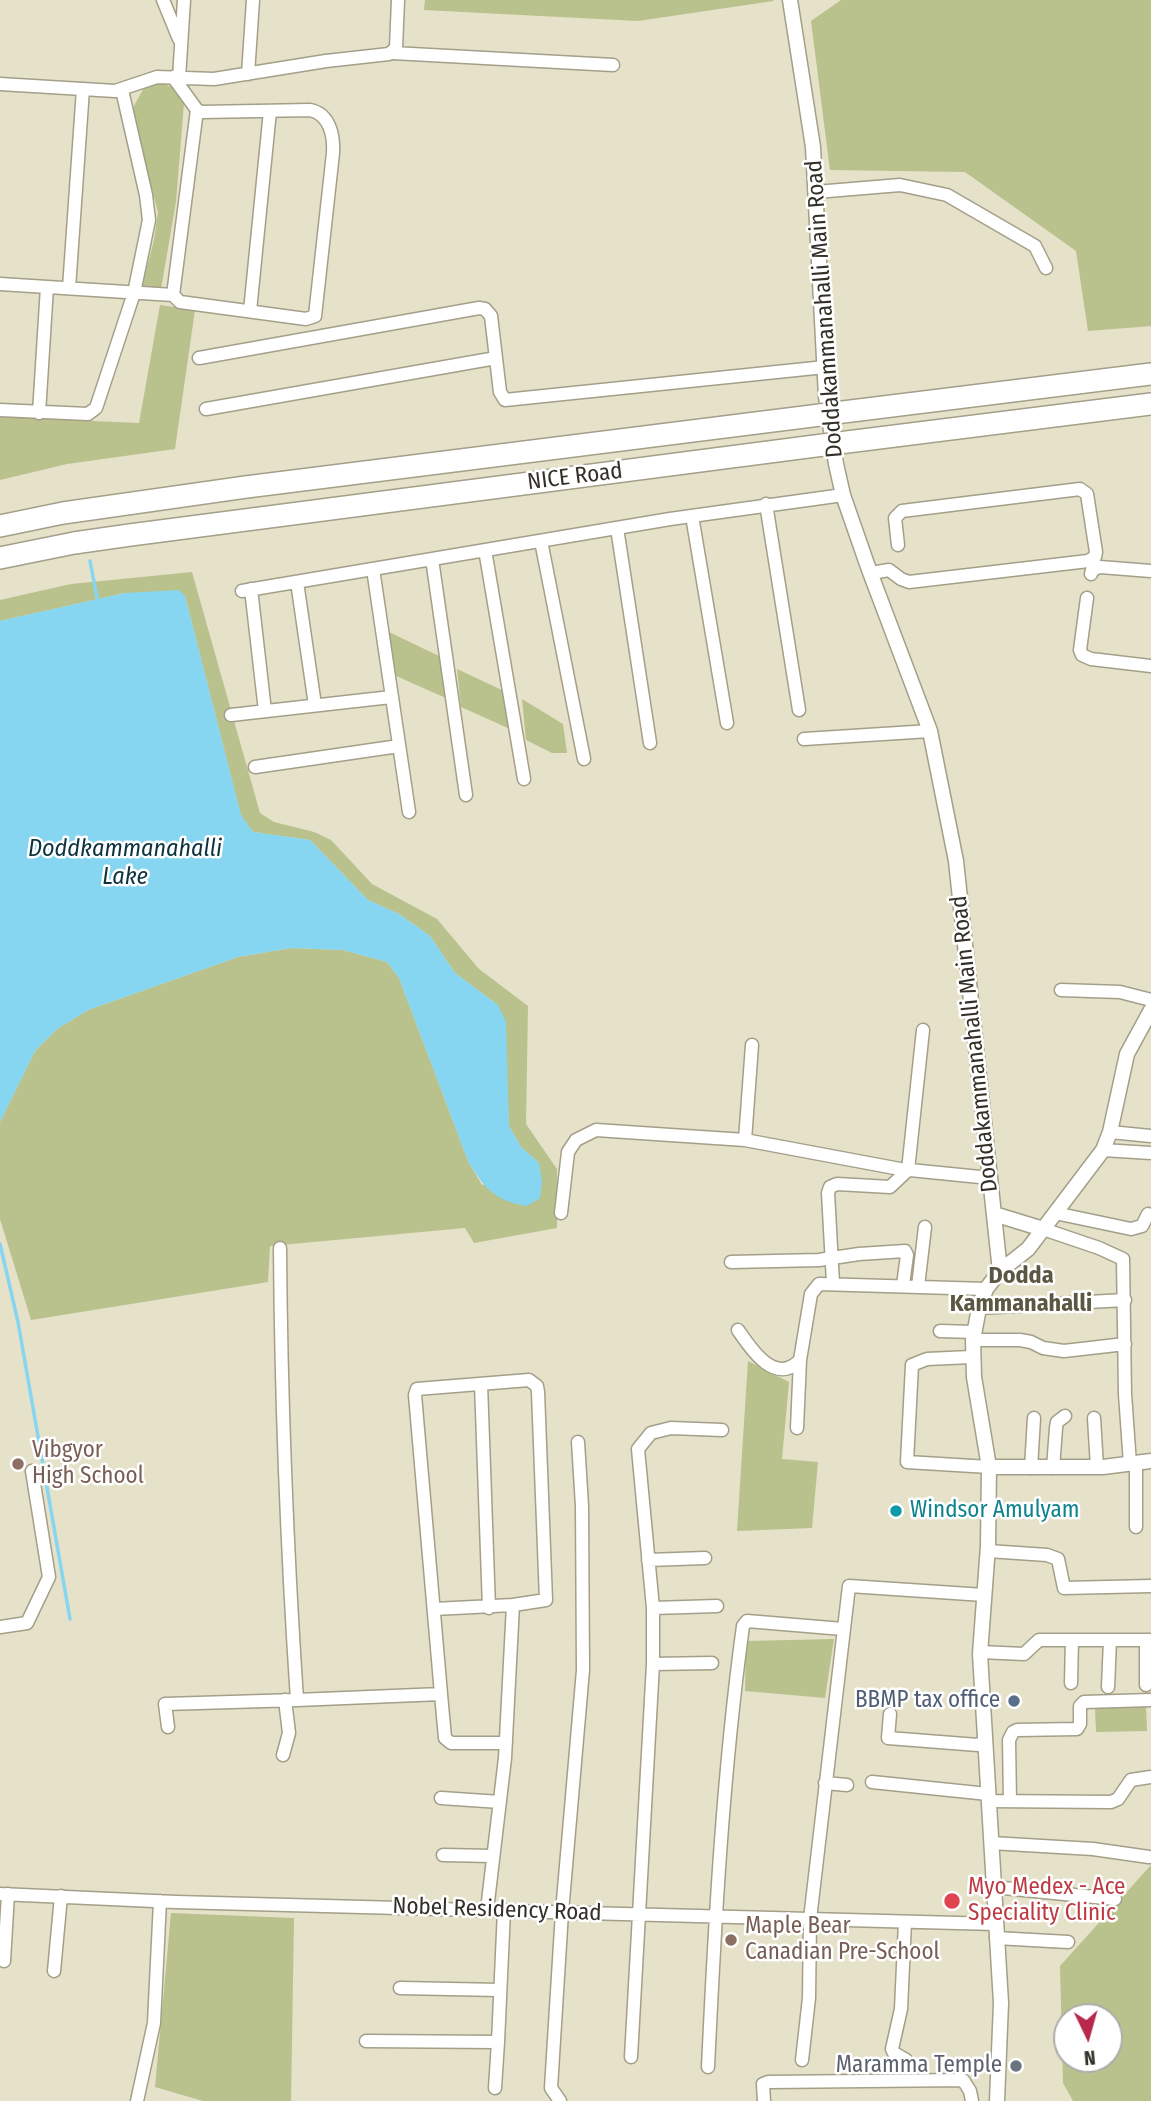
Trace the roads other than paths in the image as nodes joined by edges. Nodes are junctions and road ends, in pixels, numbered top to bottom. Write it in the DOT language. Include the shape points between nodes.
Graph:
graph roads {
  1 [pos="163,0"];
  2 [pos="184,0"];
  3 [pos="253,0"];
  4 [pos="398,0"];
  5 [pos="790,0"];
  6 [pos="181,43"];
  7 [pos="393,53"];
  8 [pos="613,65"];
  9 [pos="248,74"];
  10 [pos="176,77"];
  11 [pos="0,84"];
  12 [pos="83,89"];
  13 [pos="122,90"];
  14 [pos="197,110"];
  15 [pos="270,111"];
  16 [pos="816,192"];
  17 [pos="1046,268"];
  18 [pos="0,284"];
  19 [pos="47,287"];
  20 [pos="69,288"];
  21 [pos="134,293"];
  22 [pos="173,295"];
  23 [pos="250,311"];
  24 [pos="199,358"];
  25 [pos="496,358"];
  26 [pos="825,367"];
  27 [pos="1151,374"];
  28 [pos="1151,404"];
  29 [pos="206,409"];
  30 [pos="0,410"];
  31 [pos="39,413"];
  32 [pos="843,495"];
  33 [pos="766,504"];
  34 [pos="692,516"];
  35 [pos="0,526"];
  36 [pos="617,528"];
  37 [pos="541,541"];
  38 [pos="898,545"];
  39 [pos="485,550"];
  40 [pos="0,558"];
  41 [pos="432,559"];
  42 [pos="373,569"];
  43 [pos="1151,571"];
  44 [pos="871,573"];
  45 [pos="1091,574"];
  46 [pos="297,582"];
  47 [pos="1087,598"];
  48 [pos="1151,666"];
  49 [pos="391,697"];
  50 [pos="315,705"];
  51 [pos="799,710"];
  52 [pos="265,711"];
  53 [pos="231,715"];
  54 [pos="727,723"];
  55 [pos="930,731"];
  56 [pos="804,738"];
  57 [pos="650,743"];
  58 [pos="399,746"];
  59 [pos="584,759"];
  60 [pos="255,767"];
  61 [pos="524,779"];
  62 [pos="466,795"];
  63 [pos="409,812"];
  64 [pos="1061,990"];
  65 [pos="1151,999"];
  66 [pos="1151,1010"];
  67 [pos="923,1030"];
  68 [pos="752,1045"];
  69 [pos="1110,1132"];
  70 [pos="1151,1136"];
  71 [pos="745,1140"];
  72 [pos="1103,1150"];
  73 [pos="1151,1153"];
  74 [pos="908,1170"];
  75 [pos="990,1178"];
  76 [pos="561,1213"];
  77 [pos="1055,1213"];
  78 [pos="994,1214"];
  79 [pos="1148,1214"];
  80 [pos="925,1227"];
  81 [pos="1043,1229"];
  82 [pos="280,1248"];
  83 [pos="832,1259"];
  84 [pos="731,1262"];
  85 [pos="1000,1271"];
  86 [pos="833,1283"];
  87 [pos="903,1285"];
  88 [pos="918,1286"];
  89 [pos="986,1289"];
  90 [pos="1125,1300"];
  91 [pos="979,1308"];
  92 [pos="738,1330"];
  93 [pos="940,1331"];
  94 [pos="974,1336"];
  95 [pos="1125,1345"];
  96 [pos="971,1357"];
  97 [pos="800,1360"];
  98 [pos="481,1384"];
  99 [pos="1065,1416"];
  100 [pos="1034,1418"];
  101 [pos="1094,1418"];
  102 [pos="797,1428"];
  103 [pos="722,1430"];
  104 [pos="578,1442"];
  105 [pos="1151,1461"];
  106 [pos="1133,1464"];
  107 [pos="989,1467"];
  108 [pos="1097,1467"];
  109 [pos="1031,1468"];
  110 [pos="1053,1468"];
  111 [pos="32,1471"];
  112 [pos="1136,1527"];
  113 [pos="988,1551"];
  114 [pos="705,1558"];
  115 [pos="648,1560"];
  116 [pos="1151,1586"];
  117 [pos="984,1595"];
  118 [pos="513,1605"];
  119 [pos="717,1606"];
  120 [pos="489,1608"];
  121 [pos="653,1608"];
  122 [pos="434,1609"];
  123 [pos="0,1627"];
  124 [pos="843,1629"];
  125 [pos="1072,1640"];
  126 [pos="1110,1640"];
  127 [pos="1149,1640"];
  128 [pos="980,1652"];
  129 [pos="712,1663"];
  130 [pos="653,1664"];
  131 [pos="1071,1683"];
  132 [pos="1146,1685"];
  133 [pos="1108,1687"];
  134 [pos="441,1694"];
  135 [pos="291,1700"];
  136 [pos="1151,1700"];
  137 [pos="890,1714"];
  138 [pos="168,1727"];
  139 [pos="985,1741"];
  140 [pos="506,1743"];
  141 [pos="283,1755"];
  142 [pos="1151,1777"];
  143 [pos="872,1782"];
  144 [pos="825,1783"];
  145 [pos="848,1785"];
  146 [pos="989,1795"];
  147 [pos="1010,1796"];
  148 [pos="440,1798"];
  149 [pos="500,1802"];
  150 [pos="991,1843"];
  151 [pos="443,1855"];
  152 [pos="494,1856"];
  153 [pos="1149,1857"];
  154 [pos="993,1888"];
  155 [pos="4,1894"];
  156 [pos="61,1896"];
  157 [pos="1115,1899"];
  158 [pos="160,1901"];
  159 [pos="487,1910"];
  160 [pos="504,1910"];
  161 [pos="562,1912"];
  162 [pos="638,1913"];
  163 [pos="715,1916"];
  164 [pos="810,1919"];
  165 [pos="905,1922"];
  166 [pos="995,1931"];
  167 [pos="1068,1942"];
  168 [pos="4,1961"];
  169 [pos="54,1970"];
  170 [pos="400,1988"];
  171 [pos="500,1990"];
  172 [pos="366,2041"];
  173 [pos="498,2042"];
  174 [pos="631,2057"];
  175 [pos="802,2060"];
  176 [pos="906,2060"];
  177 [pos="708,2067"];
  178 [pos="495,2088"];
  179 [pos="137,2101"];
  180 [pos="560,2101"];
  181 [pos="764,2101"];
  182 [pos="972,2101"];
  183 [pos="997,2101"];
  1 -- 6 [label="street"];
  2 -- 6 [label="street"];
  3 -- 9 [label="street"];
  4 -- 7 [label="street"];
  5 -- 16 [label="street, Doddakammanahalli Main Road"];
  6 -- 10 [label="street"];
  7 -- 8 [label="street"];
  7 -- 9 [label="street"];
  9 -- 10 [label="street" via="205,80"];
  10 -- 13 [label="street" via="149,78"];
  10 -- 14 [label="street"];
  11 -- 12 [label="street"];
  12 -- 13 [label="street"];
  12 -- 20 [label="street"];
  13 -- 21 [label="street" via="149,220"];
  14 -- 15 [label="street"];
  14 -- 22 [label="street"];
  15 -- 23 [label="street"];
  15 -- 23 [label="street" via="316,111 328,124 333,153 317,312 311,318"];
  16 -- 17 [label="street" via="900,185 947,195 1035,246"];
  16 -- 26 [label="street, Doddakammanahalli Main Road"];
  18 -- 19 [label="street"];
  19 -- 20 [label="street"];
  19 -- 31 [label="street"];
  20 -- 21 [label="street"];
  21 -- 22 [label="street"];
  21 -- 31 [label="street" via="96,408 88,414"];
  22 -- 23 [label="street" via="180,302"];
  24 -- 25 [label="street" via="479,308 491,316"];
  25 -- 26 [label="street" via="500,392 511,401"];
  25 -- 29 [label="street"];
  26 -- 32 [label="street, Doddakammanahalli Main Road" via="835,464"];
  27 -- 35 [label="highway, NICE Road" via="246,487"];
  28 -- 40 [label="highway, NICE Road" via="130,534"];
  30 -- 31 [label="street"];
  32 -- 33 [label="street"];
  32 -- 44 [label="street, Doddakammanahalli Main Road"];
  33 -- 34 [label="street"];
  33 -- 51 [label="street"];
  34 -- 36 [label="street"];
  34 -- 54 [label="street"];
  36 -- 37 [label="street"];
  36 -- 57 [label="street"];
  37 -- 39 [label="street"];
  37 -- 59 [label="street"];
  38 -- 44 [label="street" via="895,518 902,511 1080,489 1087,494 1096,552 1088,561 909,582 889,570"];
  39 -- 41 [label="street"];
  39 -- 61 [label="street"];
  41 -- 42 [label="street"];
  41 -- 62 [label="street"];
  42 -- 46 [label="street"];
  42 -- 49 [label="street"];
  43 -- 45 [label="street" via="1100,567"];
  44 -- 55 [label="street, Doddakammanahalli Main Road"];
  46 -- 50 [label="street"];
  46 -- 52 [label="street" via="246,590"];
  47 -- 48 [label="street" via="1082,655"];
  49 -- 50 [label="street"];
  49 -- 58 [label="street"];
  50 -- 52 [label="street"];
  52 -- 53 [label="street"];
  55 -- 56 [label="street"];
  55 -- 75 [label="street, Doddakammanahalli Main Road" via="956,861"];
  58 -- 60 [label="street"];
  58 -- 63 [label="street"];
  64 -- 65 [label="street" via="1120,992"];
  66 -- 69 [label="street" via="1128,1054"];
  67 -- 74 [label="street"];
  68 -- 71 [label="street"];
  69 -- 70 [label="street"];
  69 -- 72 [label="street"];
  71 -- 74 [label="street"];
  71 -- 76 [label="street" via="586,1133 568,1152"];
  72 -- 73 [label="street"];
  72 -- 77 [label="street"];
  74 -- 75 [label="street"];
  74 -- 83 [label="street" via="890,1188 830,1187"];
  75 -- 78 [label="street, Doddakammanahalli Main Road"];
  77 -- 79 [label="street" via="1131,1229 1142,1226"];
  77 -- 81 [label="street"];
  78 -- 81 [label="street"];
  78 -- 85 [label="street, Doddakammanahalli Main Road"];
  80 -- 88 [label="street"];
  81 -- 85 [label="street" via="1028,1249"];
  81 -- 90 [label="street" via="1123,1259"];
  82 -- 135 [label="street"];
  83 -- 84 [label="street"];
  83 -- 86 [label="street"];
  83 -- 87 [label="street" via="905,1251"];
  85 -- 89 [label="street"];
  86 -- 87 [label="street"];
  86 -- 97 [label="street" via="819,1284 811,1294"];
  87 -- 88 [label="street"];
  88 -- 89 [label="street"];
  89 -- 91 [label="street"];
  90 -- 91 [label="street"];
  90 -- 95 [label="street"];
  91 -- 94 [label="street"];
  92 -- 97 [label="street" via="767,1365 786,1368"];
  93 -- 94 [label="street"];
  94 -- 95 [label="street" via="1020,1340 1064,1351"];
  94 -- 96 [label="street"];
  95 -- 106 [label="street"];
  96 -- 107 [label="street"];
  96 -- 107 [label="street" via="927,1359 912,1365 907,1462"];
  97 -- 102 [label="street"];
  98 -- 118 [label="street" via="529,1380 537,1385 546,1600"];
  98 -- 120 [label="street"];
  98 -- 122 [label="street" via="416,1390"];
  99 -- 110 [label="street" via="1057,1422"];
  100 -- 109 [label="street"];
  101 -- 108 [label="street"];
  103 -- 115 [label="street" via="671,1428 651,1433 638,1449"];
  104 -- 161 [label="street" via="583,1657"];
  105 -- 106 [label="street"];
  106 -- 108 [label="street"];
  106 -- 112 [label="street"];
  107 -- 109 [label="street"];
  107 -- 113 [label="street"];
  108 -- 110 [label="street"];
  109 -- 110 [label="street"];
  111 -- 123 [label="street" via="49,1577 27,1623"];
  113 -- 116 [label="street" via="1058,1559 1064,1588"];
  113 -- 117 [label="street"];
  114 -- 115 [label="street"];
  115 -- 121 [label="street"];
  117 -- 124 [label="street" via="849,1586"];
  117 -- 128 [label="street"];
  118 -- 120 [label="street"];
  118 -- 140 [label="street"];
  119 -- 121 [label="street"];
  120 -- 122 [label="street"];
  121 -- 130 [label="street"];
  122 -- 134 [label="street"];
  124 -- 144 [label="street"];
  124 -- 163 [label="street" via="747,1621 743,1626"];
  125 -- 126 [label="street"];
  125 -- 128 [label="street" via="1039,1640 1024,1654"];
  125 -- 131 [label="street"];
  126 -- 127 [label="street"];
  126 -- 133 [label="street"];
  127 -- 132 [label="street"];
  128 -- 139 [label="street"];
  129 -- 130 [label="street"];
  130 -- 162 [label="street"];
  134 -- 135 [label="street"];
  134 -- 140 [label="street" via="445,1738 451,1743"];
  135 -- 138 [label="street" via="165,1704"];
  135 -- 141 [label="street"];
  136 -- 147 [label="street" via="1084,1702 1077,1729 1013,1732 1009,1740"];
  137 -- 139 [label="street" via="888,1738 978,1745"];
  139 -- 146 [label="street"];
  140 -- 149 [label="street"];
  142 -- 147 [label="street" via="1131,1780 1111,1802"];
  143 -- 146 [label="street"];
  144 -- 145 [label="street"];
  144 -- 164 [label="street"];
  146 -- 147 [label="street"];
  146 -- 150 [label="street"];
  148 -- 149 [label="street"];
  149 -- 152 [label="street"];
  150 -- 153 [label="street"];
  150 -- 154 [label="street"];
  151 -- 152 [label="street"];
  152 -- 159 [label="street"];
  154 -- 157 [label="street"];
  154 -- 166 [label="street"];
  155 -- 156 [label="street, Nobel Residency Road"];
  155 -- 168 [label="street"];
  156 -- 158 [label="street, Nobel Residency Road"];
  156 -- 169 [label="street"];
  158 -- 159 [label="street, Nobel Residency Road"];
  158 -- 179 [label="street" via="154,2023"];
  159 -- 160 [label="street, Nobel Residency Road"];
  160 -- 161 [label="street, Nobel Residency Road"];
  160 -- 171 [label="street"];
  161 -- 162 [label="street, Nobel Residency Road"];
  161 -- 180 [label="street" via="551,2088"];
  162 -- 163 [label="street, Nobel Residency Road"];
  162 -- 174 [label="street"];
  163 -- 164 [label="street, Nobel Residency Road"];
  163 -- 177 [label="street"];
  164 -- 165 [label="street, Nobel Residency Road"];
  164 -- 175 [label="street"];
  165 -- 166 [label="street, Nobel Residency Road"];
  165 -- 176 [label="street" via="901,2008 892,2049"];
  166 -- 167 [label="street, Nobel Residency Road"];
  166 -- 183 [label="street" via="1001,2003"];
  170 -- 171 [label="street"];
  171 -- 173 [label="street"];
  172 -- 173 [label="street"];
  173 -- 178 [label="street"];
  181 -- 182 [label="street" via="763,2084 768,2082 963,2080"];
}
